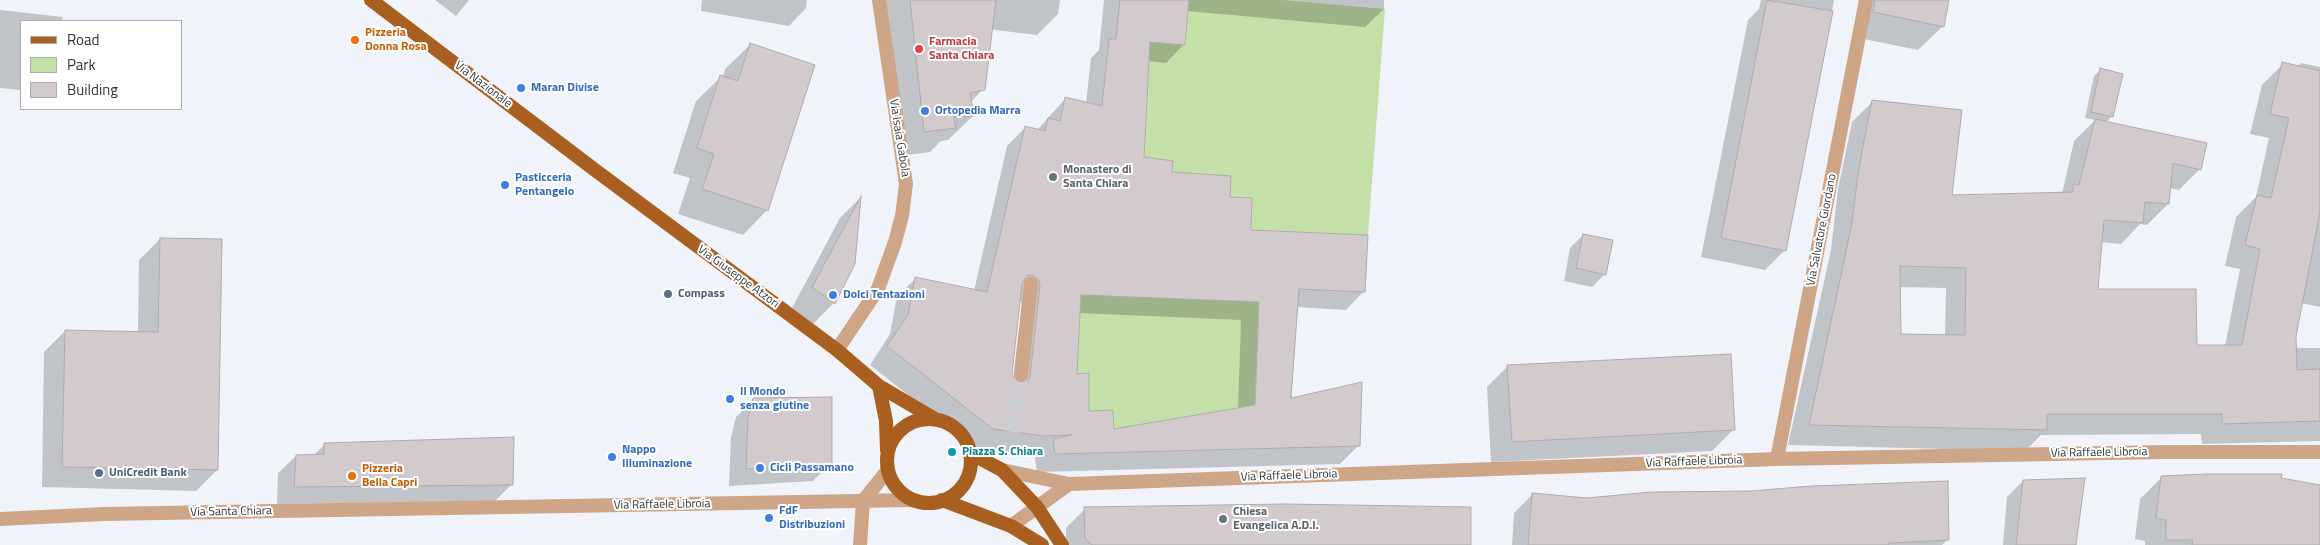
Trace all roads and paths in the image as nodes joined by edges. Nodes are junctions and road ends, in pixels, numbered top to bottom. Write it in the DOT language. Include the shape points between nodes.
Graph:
graph roads {
  1 [pos="371,0"];
  2 [pos="879,0"];
  3 [pos="1866,0"];
  4 [pos="595,170"];
  5 [pos="1031,284"];
  6 [pos="837,350"];
  7 [pos="1021,375"];
  8 [pos="879,386"];
  9 [pos="934,419"];
  10 [pos="2320,452"];
  11 [pos="970,453"];
  12 [pos="887,456"];
  13 [pos="1777,459"];
  14 [pos="888,470"];
  15 [pos="1002,470"];
  16 [pos="1069,484"];
  17 [pos="914,500"];
  18 [pos="942,500"];
  19 [pos="863,501"];
  20 [pos="1037,507"];
  21 [pos="462,509"];
  22 [pos="0,519"];
  23 [pos="1011,526"];
  24 [pos="860,545"];
  25 [pos="1042,545"];
  26 [pos="1062,545"];
  1 -- 4 [label="main road, Via Nazionale"];
  2 -- 6 [label="street, Via Isaia Gabola" via="906,184 902,216 878,289"];
  3 -- 13 [label="street, Via Salvatore Giordano"];
  4 -- 6 [label="main road, Via Giuseppe Atzori"];
  5 -- 7 [label="street"];
  6 -- 8 [label="main road, Via Giuseppe Atzori"];
  8 -- 9 [label="main road, Via Giuseppe Atzori"];
  8 -- 12 [label="main road" via="886,421"];
  9 -- 11 [label="main road, Via Giuseppe Atzori" via="958,430"];
  9 -- 12 [label="main road" via="909,424 898,432"];
  10 -- 13 [label="street, Via Raffaele Libroia"];
  11 -- 15 [label="main road"];
  11 -- 18 [label="main road" via="968,476 962,487"];
  12 -- 14 [label="main road"];
  13 -- 16 [label="street, Via Raffaele Libroia"];
  14 -- 17 [label="main road" via="902,493"];
  14 -- 19 [label="street"];
  15 -- 16 [label="street, Via Raffaele Libroia"];
  15 -- 20 [label="main road"];
  16 -- 20 [label="street"];
  17 -- 18 [label="main road"];
  17 -- 19 [label="street, Via Raffaele Libroia"];
  18 -- 23 [label="main road"];
  19 -- 21 [label="street, Via Raffaele Libroia"];
  19 -- 24 [label="street"];
  20 -- 23 [label="street"];
  20 -- 26 [label="main road"];
  21 -- 22 [label="street, Via Santa Chiara" via="104,514"];
  23 -- 25 [label="main road"];
}
